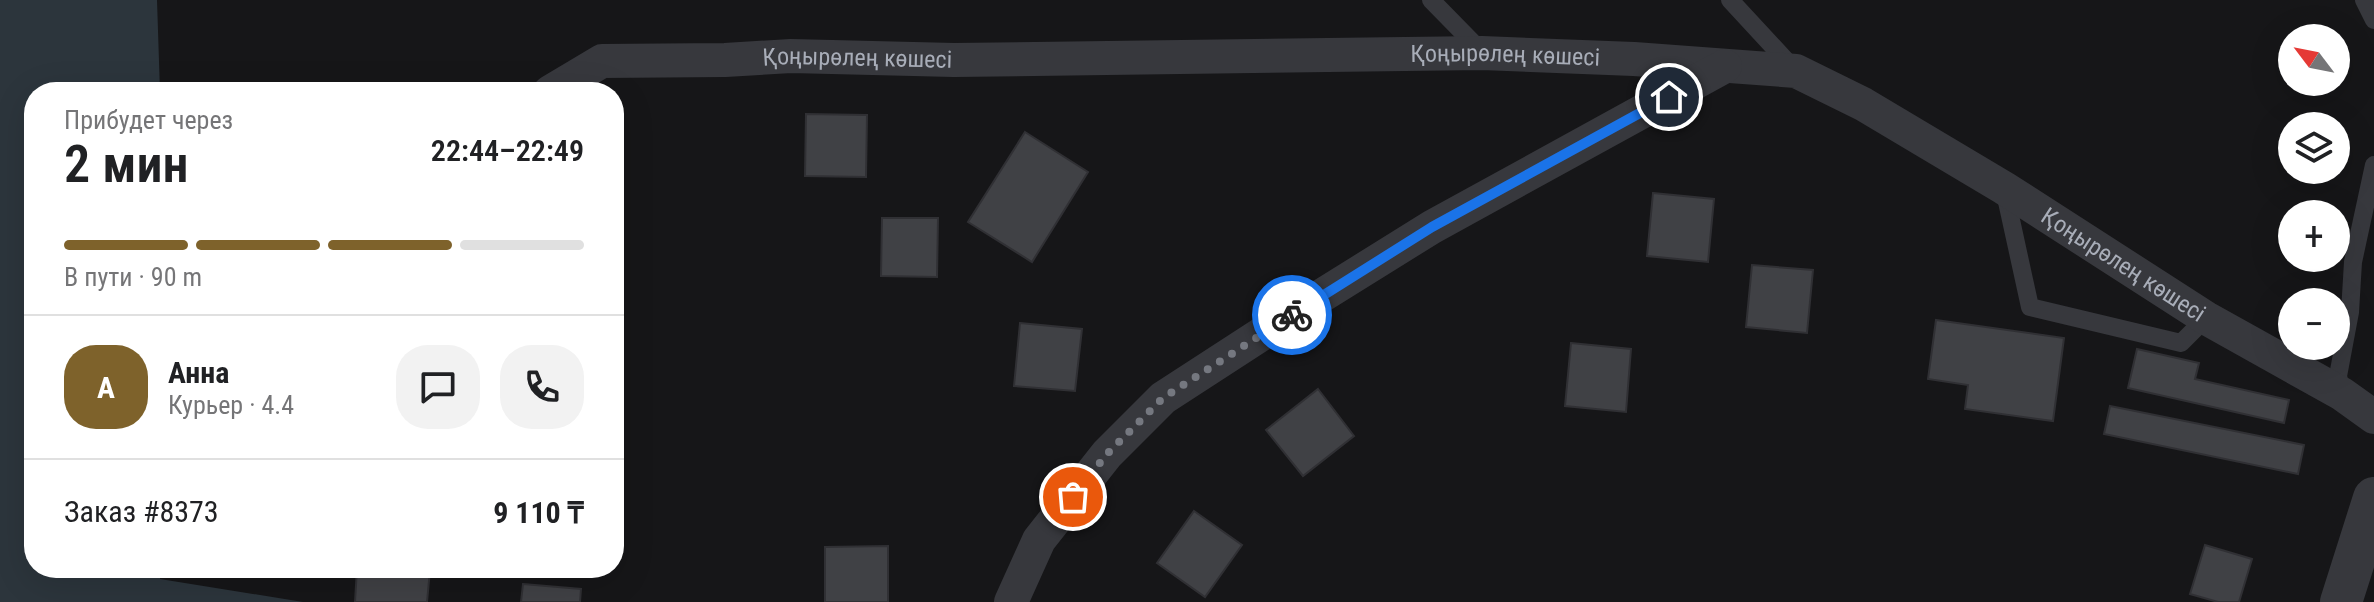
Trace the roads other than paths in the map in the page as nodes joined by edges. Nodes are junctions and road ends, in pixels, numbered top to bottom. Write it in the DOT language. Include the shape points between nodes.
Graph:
graph roads {
  1 [pos="1431,0"];
  2 [pos="1730,0"];
  3 [pos="2364,0"];
  4 [pos="2374,20"];
  5 [pos="1482,53"];
  6 [pos="1725,66"];
  7 [pos="1796,71"];
  8 [pos="567,82"];
  9 [pos="2374,165"];
  10 [pos="2004,188"];
  11 [pos="2206,318"];
  12 [pos="2342,394"];
  13 [pos="2374,417"];
  14 [pos="2374,498"];
  15 [pos="1011,602"];
  16 [pos="2341,602"];
  1 -- 5 [label="lane"];
  2 -- 7 [label="lane"];
  3 -- 4 [label="lane"];
  5 -- 6 [label="street, Қоңырөлең көшесі"];
  5 -- 8 [label="street, Қоңырөлең көшесі" via="602,61"];
  6 -- 7 [label="street, Қоңырөлең көшесі"];
  6 -- 15 [label="street" via="1432,227 1163,398 1107,454 1039,540"];
  7 -- 10 [label="street, Қоңырөлең көшесі" via="1863,104"];
  9 -- 12 [label="lane" via="2353,262 2338,376"];
  10 -- 11 [label="street, Қоңырөлең көшесі"];
  10 -- 11 [label="lane" via="2030,307 2181,343"];
  11 -- 12 [label="street, Қоңырөлең көшесі"];
  12 -- 13 [label="street, Қоңырөлең көшесі"];
  14 -- 16 [label="street"];
}
